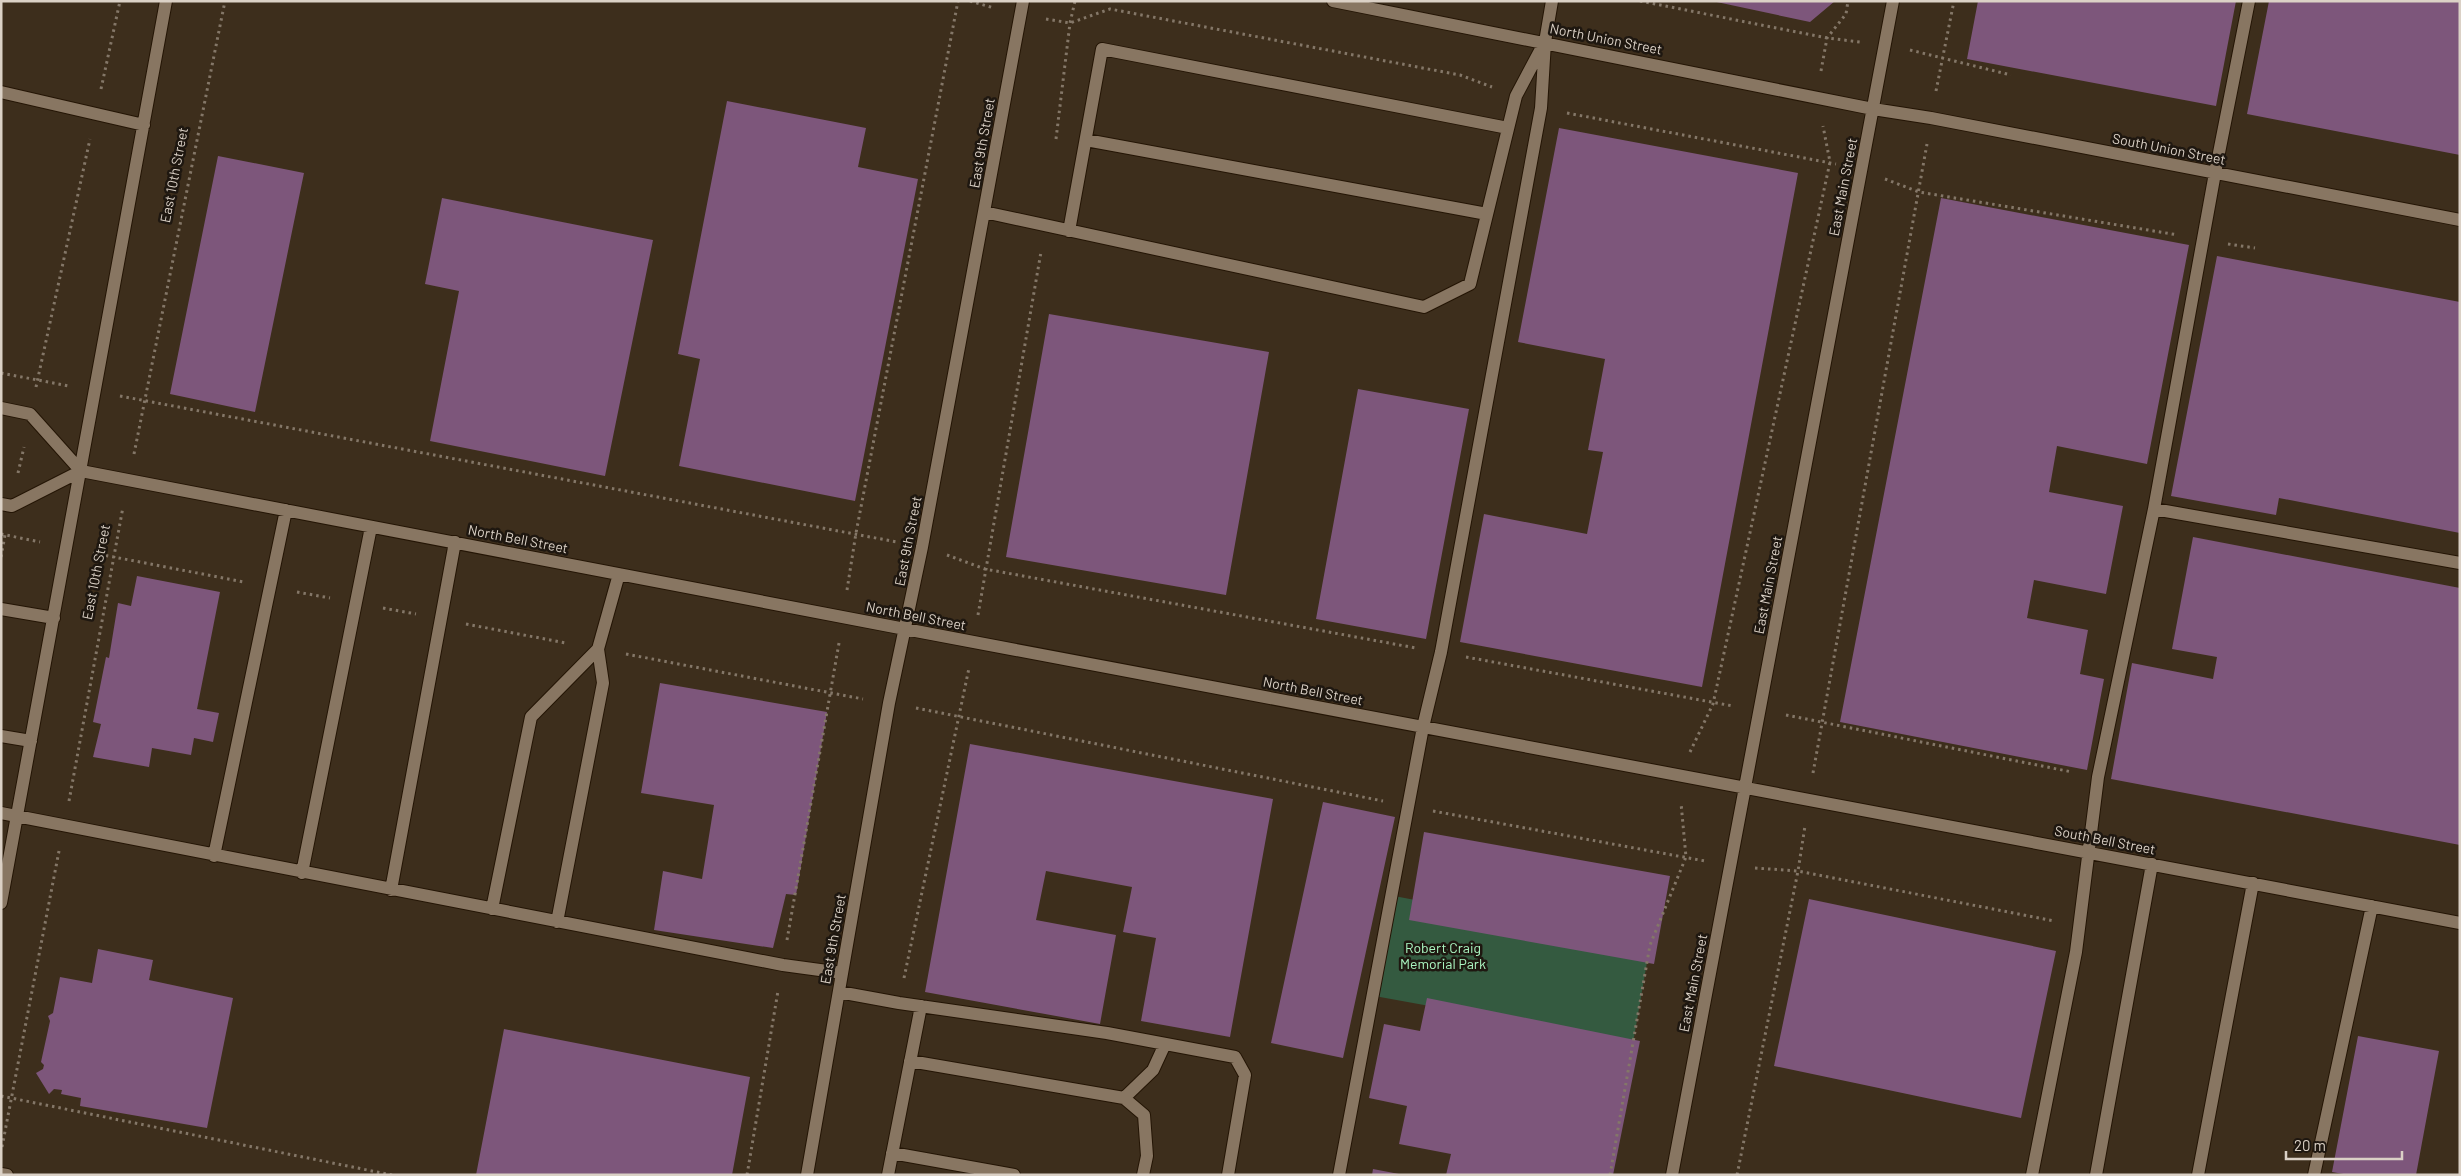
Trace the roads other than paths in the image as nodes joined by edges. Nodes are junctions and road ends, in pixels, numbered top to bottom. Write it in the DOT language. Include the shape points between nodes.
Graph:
graph roads {
  1 [pos="166,1"];
  2 [pos="1023,1"];
  3 [pos="1333,1"];
  4 [pos="1552,1"];
  5 [pos="1893,1"];
  6 [pos="2248,1"];
  7 [pos="1544,42"];
  8 [pos="1,92"];
  9 [pos="1873,109"];
  10 [pos="144,125"];
  11 [pos="1508,128"];
  12 [pos="1086,140"];
  13 [pos="2214,172"];
  14 [pos="984,212"];
  15 [pos="1487,214"];
  16 [pos="2460,220"];
  17 [pos="1068,231"];
  18 [pos="1,408"];
  19 [pos="81,471"];
  20 [pos="7,505"];
  21 [pos="2154,509"];
  22 [pos="286,510"];
  23 [pos="371,527"];
  24 [pos="454,542"];
  25 [pos="2460,563"];
  26 [pos="619,574"];
  27 [pos="1,609"];
  28 [pos="54,618"];
  29 [pos="905,629"];
  30 [pos="598,649"];
  31 [pos="1423,727"];
  32 [pos="1,736"];
  33 [pos="31,742"];
  34 [pos="1745,788"];
  35 [pos="1,813"];
  36 [pos="17,816"];
  37 [pos="2090,853"];
  38 [pos="214,856"];
  39 [pos="2152,864"];
  40 [pos="302,873"];
  41 [pos="2253,883"];
  42 [pos="391,890"];
  43 [pos="1,903"];
  44 [pos="2372,906"];
  45 [pos="492,909"];
  46 [pos="557,922"];
  47 [pos="2460,922"];
  48 [pos="842,973"];
  49 [pos="839,992"];
  50 [pos="921,1006"];
  51 [pos="1165,1044"];
  52 [pos="910,1062"];
  53 [pos="1124,1098"];
  54 [pos="892,1153"];
  55 [pos="1,1174"];
  56 [pos="7,1175"];
  57 [pos="807,1175"];
  58 [pos="888,1175"];
  59 [pos="1014,1175"];
  60 [pos="1142,1175"];
  61 [pos="1228,1175"];
  62 [pos="1339,1175"];
  63 [pos="1672,1175"];
  64 [pos="2032,1175"];
  65 [pos="2096,1175"];
  66 [pos="2198,1175"];
  67 [pos="2314,1175"];
  1 -- 10 [label="street"];
  2 -- 14 [label="street, East 9th Street"];
  3 -- 7 [label="street, North Union Street"];
  4 -- 7 [label="street"];
  5 -- 9 [label="street, East Main Street"];
  6 -- 13 [label="street"];
  7 -- 9 [label="street, North Union Street"];
  7 -- 11 [label="street" via="1516,96"];
  7 -- 31 [label="street" via="1541,108 1441,652"];
  8 -- 10 [label="street"];
  9 -- 13 [label="street, South Union Street"];
  9 -- 34 [label="street, East Main Street"];
  10 -- 19 [label="street"];
  11 -- 12 [label="street" via="1102,49"];
  11 -- 15 [label="street"];
  12 -- 15 [label="street"];
  12 -- 17 [label="street"];
  13 -- 16 [label="street, South Union Street"];
  13 -- 21 [label="street"];
  14 -- 17 [label="street"];
  14 -- 29 [label="street, East 9th Street"];
  15 -- 17 [label="street" via="1470,284 1424,307"];
  18 -- 19 [label="street" via="30,414"];
  19 -- 20 [label="street"];
  19 -- 22 [label="street, North Bell Street"];
  19 -- 28 [label="street"];
  21 -- 25 [label="street"];
  21 -- 37 [label="street" via="2098,777"];
  22 -- 23 [label="street, North Bell Street"];
  22 -- 38 [label="street"];
  23 -- 24 [label="street, North Bell Street"];
  23 -- 40 [label="street"];
  24 -- 26 [label="street, North Bell Street"];
  24 -- 42 [label="street"];
  26 -- 29 [label="street, North Bell Street"];
  26 -- 30 [label="street"];
  27 -- 28 [label="street"];
  28 -- 33 [label="street"];
  29 -- 31 [label="street, North Bell Street"];
  29 -- 48 [label="street, East 9th Street"];
  30 -- 45 [label="street" via="532,717"];
  30 -- 46 [label="street" via="603,683"];
  31 -- 34 [label="street, North Bell Street"];
  31 -- 62 [label="street"];
  32 -- 33 [label="street"];
  33 -- 36 [label="street"];
  34 -- 37 [label="street, South Bell Street"];
  34 -- 63 [label="street, East Main Street"];
  35 -- 36 [label="street"];
  36 -- 38 [label="street"];
  36 -- 43 [label="street"];
  37 -- 39 [label="street, South Bell Street"];
  37 -- 64 [label="street" via="2076,952"];
  38 -- 40 [label="street"];
  39 -- 41 [label="street, South Bell Street"];
  39 -- 65 [label="street"];
  40 -- 42 [label="street"];
  41 -- 44 [label="street, South Bell Street"];
  41 -- 66 [label="street"];
  42 -- 45 [label="street"];
  44 -- 47 [label="street, South Bell Street"];
  44 -- 67 [label="street"];
  45 -- 46 [label="street"];
  46 -- 48 [label="street" via="783,965"];
  48 -- 49 [label="street, East 9th Street"];
  49 -- 50 [label="street"];
  49 -- 57 [label="street, East 9th Street"];
  50 -- 51 [label="street"];
  50 -- 52 [label="street"];
  51 -- 53 [label="street" via="1153,1070"];
  51 -- 61 [label="street" via="1235,1057 1245,1075"];
  52 -- 53 [label="street"];
  52 -- 54 [label="street"];
  53 -- 60 [label="street" via="1144,1116 1147,1156"];
  54 -- 58 [label="street"];
  54 -- 59 [label="street"];
  55 -- 56 [label="street"];
}
